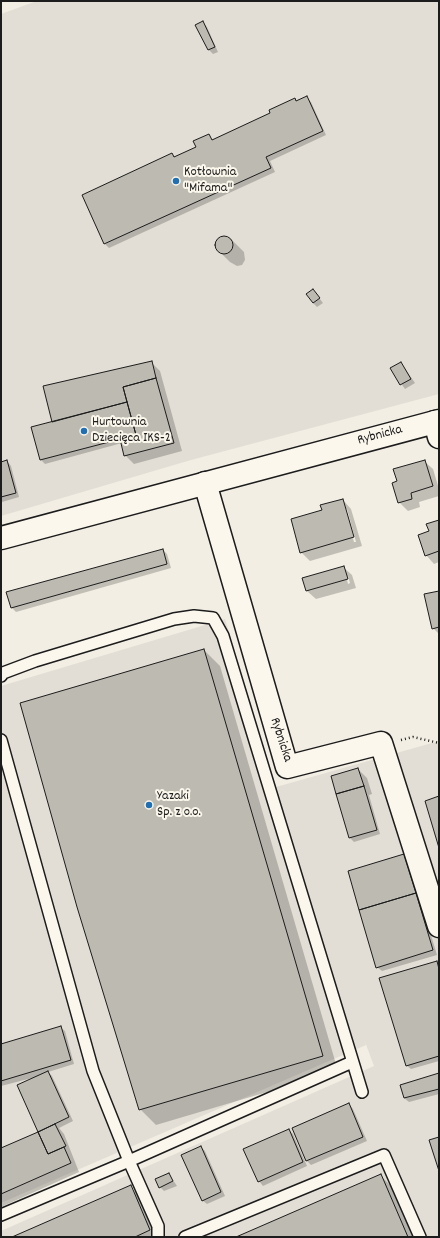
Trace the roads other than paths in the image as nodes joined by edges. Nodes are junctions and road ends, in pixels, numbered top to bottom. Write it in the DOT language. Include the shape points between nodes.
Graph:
graph roads {
  1 [pos="438,426"];
  2 [pos="205,483"];
  3 [pos="1,538"];
  4 [pos="1,676"];
  5 [pos="1,740"];
  6 [pos="438,921"];
  7 [pos="352,1062"];
  8 [pos="362,1092"];
  9 [pos="129,1161"];
  10 [pos="1,1215"];
  11 [pos="158,1237"];
  12 [pos="185,1237"];
  13 [pos="420,1237"];
  1 -- 2 [label="street, Rybnicka"];
  2 -- 3 [label="street, Rybnicka"];
  2 -- 6 [label="street, Rybnicka" via="287,767 381,743"];
  4 -- 7 [label="lane" via="35,661 174,619 194,616 213,618 223,636"];
  5 -- 9 [label="lane" via="93,1071"];
  7 -- 8 [label="lane"];
  7 -- 9 [label="lane"];
  9 -- 10 [label="lane"];
  9 -- 11 [label="lane" via="158,1226"];
  12 -- 13 [label="lane" via="384,1156"];
}
